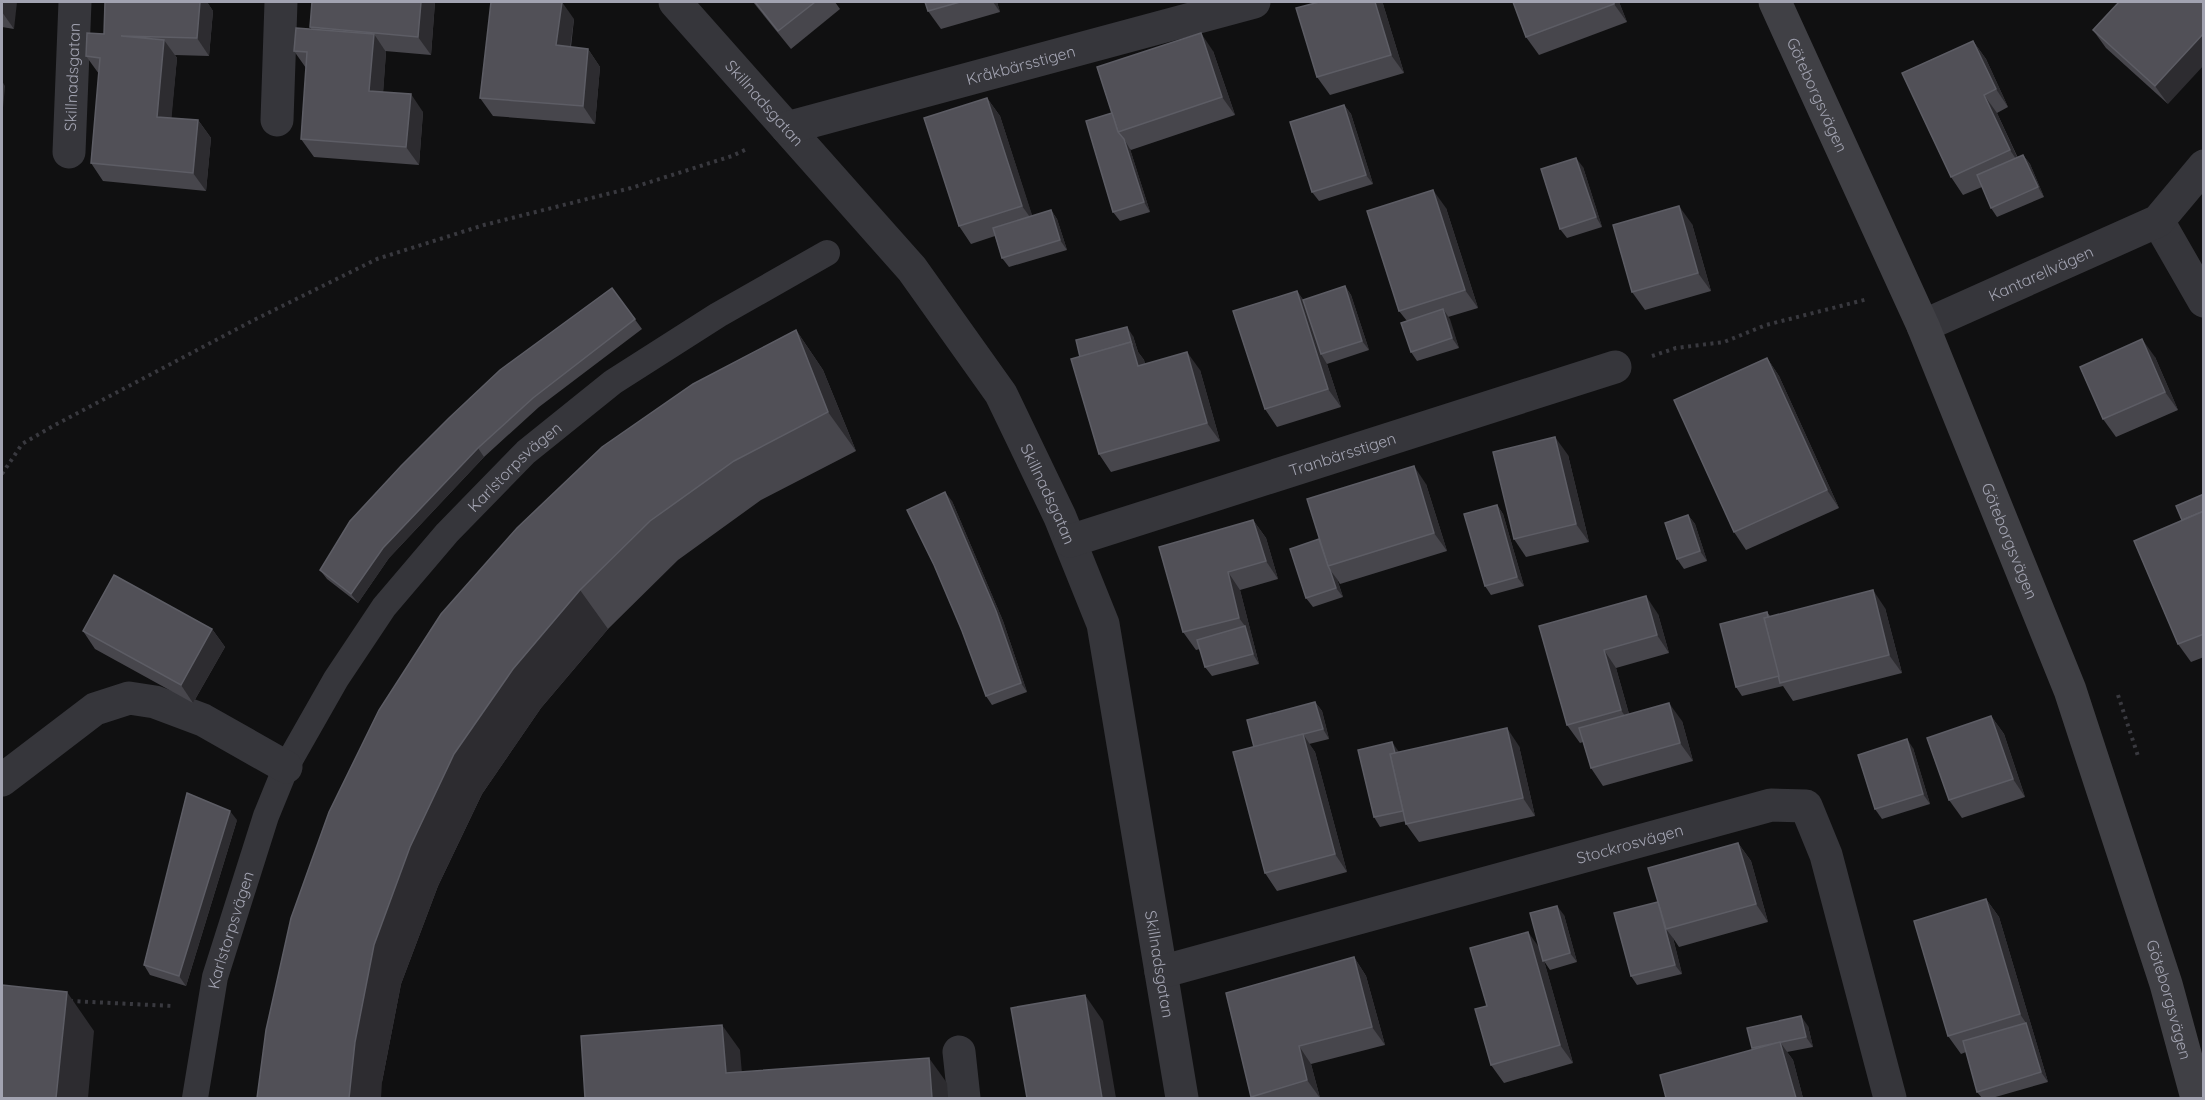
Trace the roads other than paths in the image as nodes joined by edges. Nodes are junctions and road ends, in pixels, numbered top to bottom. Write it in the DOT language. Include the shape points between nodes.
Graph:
graph roads {
  1 [pos="75,2"];
  2 [pos="281,2"];
  3 [pos="675,2"];
  4 [pos="1254,2"];
  5 [pos="1775,2"];
  6 [pos="277,120"];
  7 [pos="786,128"];
  8 [pos="69,152"];
  9 [pos="2204,166"];
  10 [pos="2158,220"];
  11 [pos="827,253"];
  12 [pos="2204,301"];
  13 [pos="1923,326"];
  14 [pos="1615,367"];
  15 [pos="1070,541"];
  16 [pos="286,767"];
  17 [pos="2,780"];
  18 [pos="1161,972"];
  19 [pos="959,1052"];
  20 [pos="195,1098"];
  21 [pos="964,1098"];
  22 [pos="1182,1098"];
  23 [pos="1890,1098"];
  24 [pos="2197,1098"];
  1 -- 8 [label="street, Skillnadsgatan"];
  2 -- 6 [label="street"];
  3 -- 7 [label="street, Skillnadsgatan"];
  4 -- 7 [label="street, Kråkbärsstigen"];
  5 -- 13 [label="street, Göteborgsvägen"];
  7 -- 15 [label="street, Skillnadsgatan" via="912,269 1001,394"];
  9 -- 10 [label="street, Kantarellvägen"];
  10 -- 12 [label="street"];
  10 -- 13 [label="street, Kantarellvägen"];
  11 -- 16 [label="lane, Karlstorpsvägen" via="718,315 613,382 526,452 447,533 384,607"];
  13 -- 24 [label="street, Göteborgsvägen" via="2070,690 2166,984"];
  14 -- 15 [label="street, Tranbärsstigen"];
  15 -- 18 [label="street, Skillnadsgatan" via="1103,624"];
  16 -- 17 [label="street" via="203,720 155,702 129,698 95,709"];
  16 -- 20 [label="lane, Karlstorpsvägen" via="266,816 215,977"];
  18 -- 22 [label="street, Skillnadsgatan"];
  18 -- 23 [label="street, Stockrosvägen" via="1771,805 1806,806 1826,855"];
  19 -- 21 [label="street"];
}
